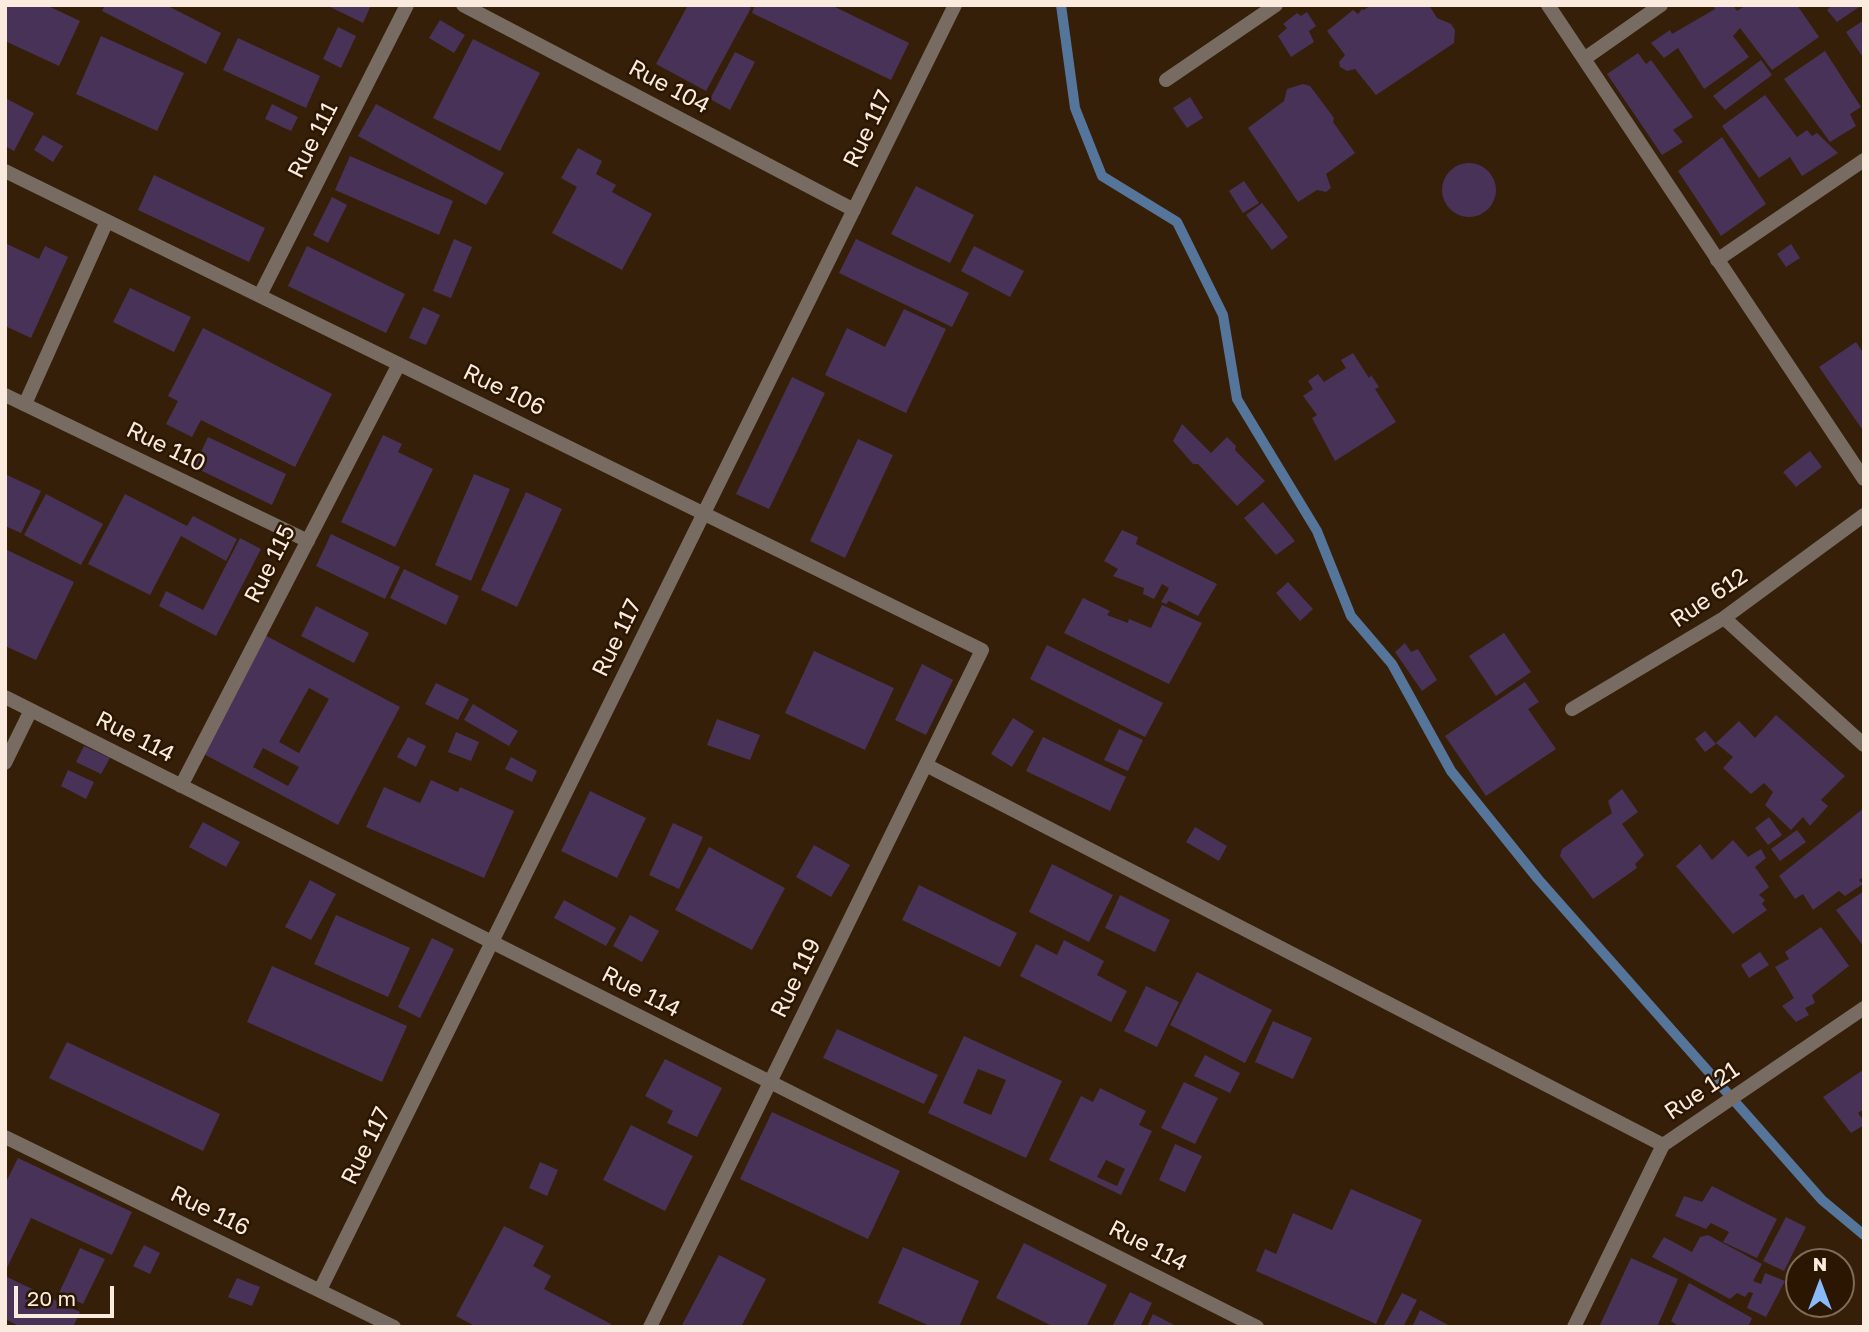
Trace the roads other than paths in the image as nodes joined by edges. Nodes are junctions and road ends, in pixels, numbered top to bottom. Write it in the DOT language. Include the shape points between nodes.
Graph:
graph roads {
  1 [pos="407,5"];
  2 [pos="463,5"];
  3 [pos="955,5"];
  4 [pos="1276,5"];
  5 [pos="1548,5"];
  6 [pos="1661,5"];
  7 [pos="1584,59"];
  8 [pos="1166,80"];
  9 [pos="1864,160"];
  10 [pos="5,171"];
  11 [pos="854,209"];
  12 [pos="107,220"];
  13 [pos="1717,260"];
  14 [pos="260,295"];
  15 [pos="399,364"];
  16 [pos="5,395"];
  17 [pos="25,404"];
  18 [pos="1864,479"];
  19 [pos="704,513"];
  20 [pos="1864,515"];
  21 [pos="308,541"];
  22 [pos="1724,618"];
  23 [pos="982,650"];
  24 [pos="5,697"];
  25 [pos="1572,709"];
  26 [pos="31,710"];
  27 [pos="1864,745"];
  28 [pos="5,762"];
  29 [pos="926,765"];
  30 [pos="181,786"];
  31 [pos="492,942"];
  32 [pos="1864,1008"];
  33 [pos="770,1082"];
  34 [pos="5,1137"];
  35 [pos="1663,1145"];
  36 [pos="320,1290"];
  37 [pos="394,1327"];
  38 [pos="650,1327"];
  39 [pos="1257,1327"];
  40 [pos="1574,1327"];
  1 -- 14 [label="street, Rue 111"];
  2 -- 11 [label="street, Rue 104"];
  3 -- 11 [label="street, Rue 117"];
  4 -- 8 [label="street"];
  5 -- 7 [label="street"];
  6 -- 7 [label="street"];
  7 -- 13 [label="street"];
  9 -- 13 [label="street"];
  10 -- 12 [label="street, Rue 106"];
  11 -- 19 [label="street, Rue 117"];
  12 -- 14 [label="street, Rue 106"];
  12 -- 17 [label="street"];
  13 -- 18 [label="street"];
  14 -- 15 [label="street, Rue 106"];
  15 -- 19 [label="street, Rue 106"];
  15 -- 21 [label="street, Rue 115"];
  16 -- 17 [label="street, Rue 110"];
  17 -- 21 [label="street, Rue 110"];
  19 -- 23 [label="street, Rue 106"];
  19 -- 31 [label="street, Rue 117"];
  20 -- 22 [label="street, Rue 612"];
  21 -- 30 [label="street, Rue 115"];
  22 -- 25 [label="street, Rue 612"];
  22 -- 27 [label="street"];
  23 -- 29 [label="street, Rue 119"];
  24 -- 26 [label="street, Rue 114"];
  26 -- 28 [label="street"];
  26 -- 30 [label="street, Rue 114"];
  29 -- 33 [label="street, Rue 119"];
  29 -- 35 [label="street"];
  30 -- 31 [label="street, Rue 114"];
  31 -- 33 [label="street, Rue 114"];
  31 -- 36 [label="street, Rue 117"];
  32 -- 35 [label="street, Rue 121"];
  33 -- 38 [label="street, Rue 119"];
  33 -- 39 [label="street, Rue 114"];
  34 -- 36 [label="street, Rue 116"];
  35 -- 40 [label="street, Rue 121"];
  36 -- 37 [label="street, Rue 116"];
}
